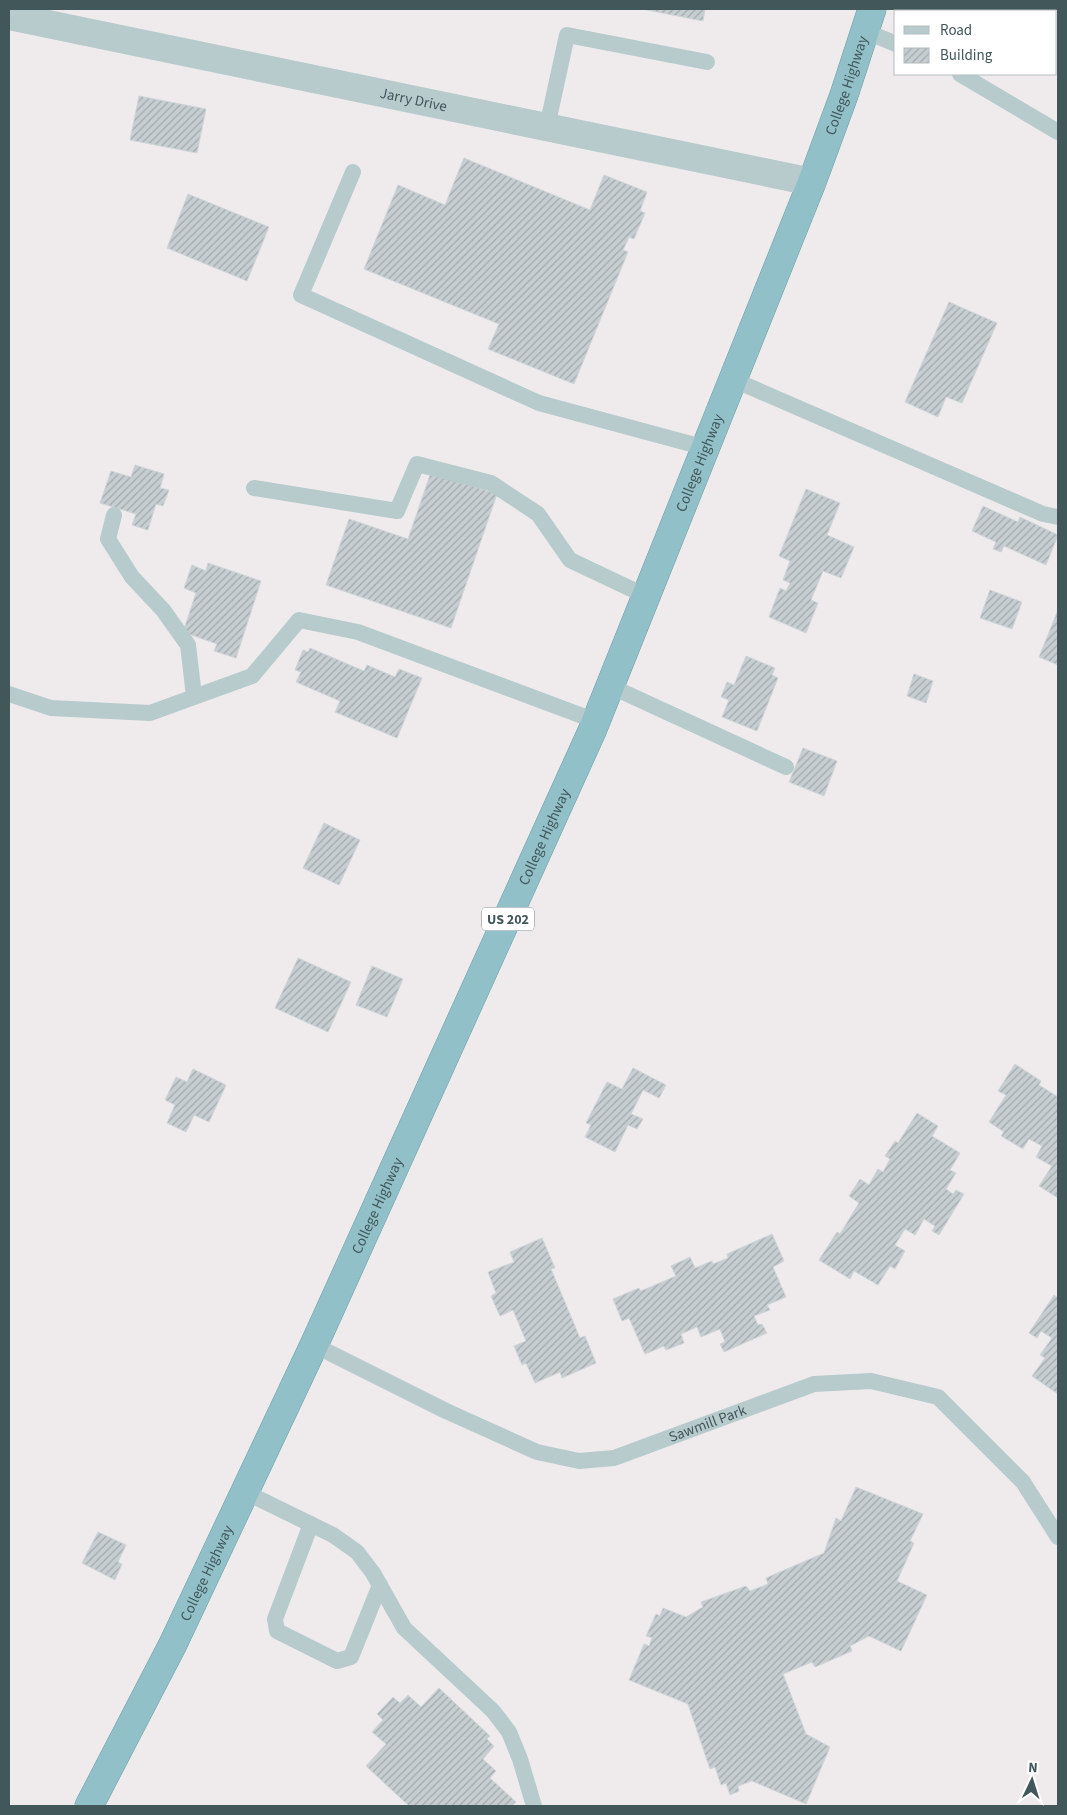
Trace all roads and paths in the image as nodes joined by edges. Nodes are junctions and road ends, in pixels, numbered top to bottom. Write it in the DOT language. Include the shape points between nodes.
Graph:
graph roads {
  1 [pos="10,15"];
  2 [pos="868,20"];
  3 [pos="894,42"];
  4 [pos="707,62"];
  5 [pos="962,75"];
  6 [pos="547,127"];
  7 [pos="1058,132"];
  8 [pos="353,172"];
  9 [pos="812,182"];
  10 [pos="734,380"];
  11 [pos="706,448"];
  12 [pos="254,488"];
  13 [pos="114,515"];
  14 [pos="1058,517"];
  15 [pos="646,596"];
  16 [pos="610,686"];
  17 [pos="9,694"];
  18 [pos="194,696"];
  19 [pos="596,722"];
  20 [pos="786,767"];
  21 [pos="314,1345"];
  22 [pos="245,1492"];
  23 [pos="311,1524"];
  24 [pos="1058,1537"];
  25 [pos="380,1585"];
  26 [pos="89,1806"];
  27 [pos="534,1806"];
  1 -- 6 [label="street, Jarry Drive"];
  2 -- 3 [label="lane"];
  2 -- 9 [label="highway, College Highway / US 202"];
  4 -- 6 [label="lane" via="567,35"];
  5 -- 7 [label="lane"];
  6 -- 9 [label="street, Jarry Drive"];
  8 -- 11 [label="lane" via="302,295 539,403"];
  9 -- 10 [label="highway, College Highway / US 202"];
  10 -- 11 [label="highway, College Highway / US 202"];
  10 -- 14 [label="lane" via="1043,514"];
  11 -- 15 [label="highway, College Highway / US 202"];
  12 -- 15 [label="lane" via="397,511 417,464 492,482 538,514 570,560"];
  13 -- 18 [label="lane" via="108,539 132,576 163,610 188,645"];
  15 -- 16 [label="highway, College Highway / US 202"];
  16 -- 19 [label="highway, College Highway / US 202"];
  16 -- 20 [label="lane"];
  17 -- 18 [label="lane" via="51,708 150,712"];
  18 -- 19 [label="lane" via="252,676 299,620 358,632"];
  19 -- 21 [label="highway, College Highway / US 202"];
  21 -- 22 [label="highway, College Highway / US 202"];
  21 -- 24 [label="lane, Sawmill Park" via="446,1412 537,1452 579,1461 614,1458 814,1384 871,1381 938,1397 1023,1482"];
  22 -- 23 [label="lane"];
  22 -- 26 [label="highway, College Highway / US 202" via="173,1644"];
  23 -- 25 [label="lane" via="358,1552"];
  23 -- 25 [label="lane" via="275,1619 277,1631 337,1661 351,1657"];
  25 -- 27 [label="lane" via="404,1628 493,1711 509,1732"];
}
